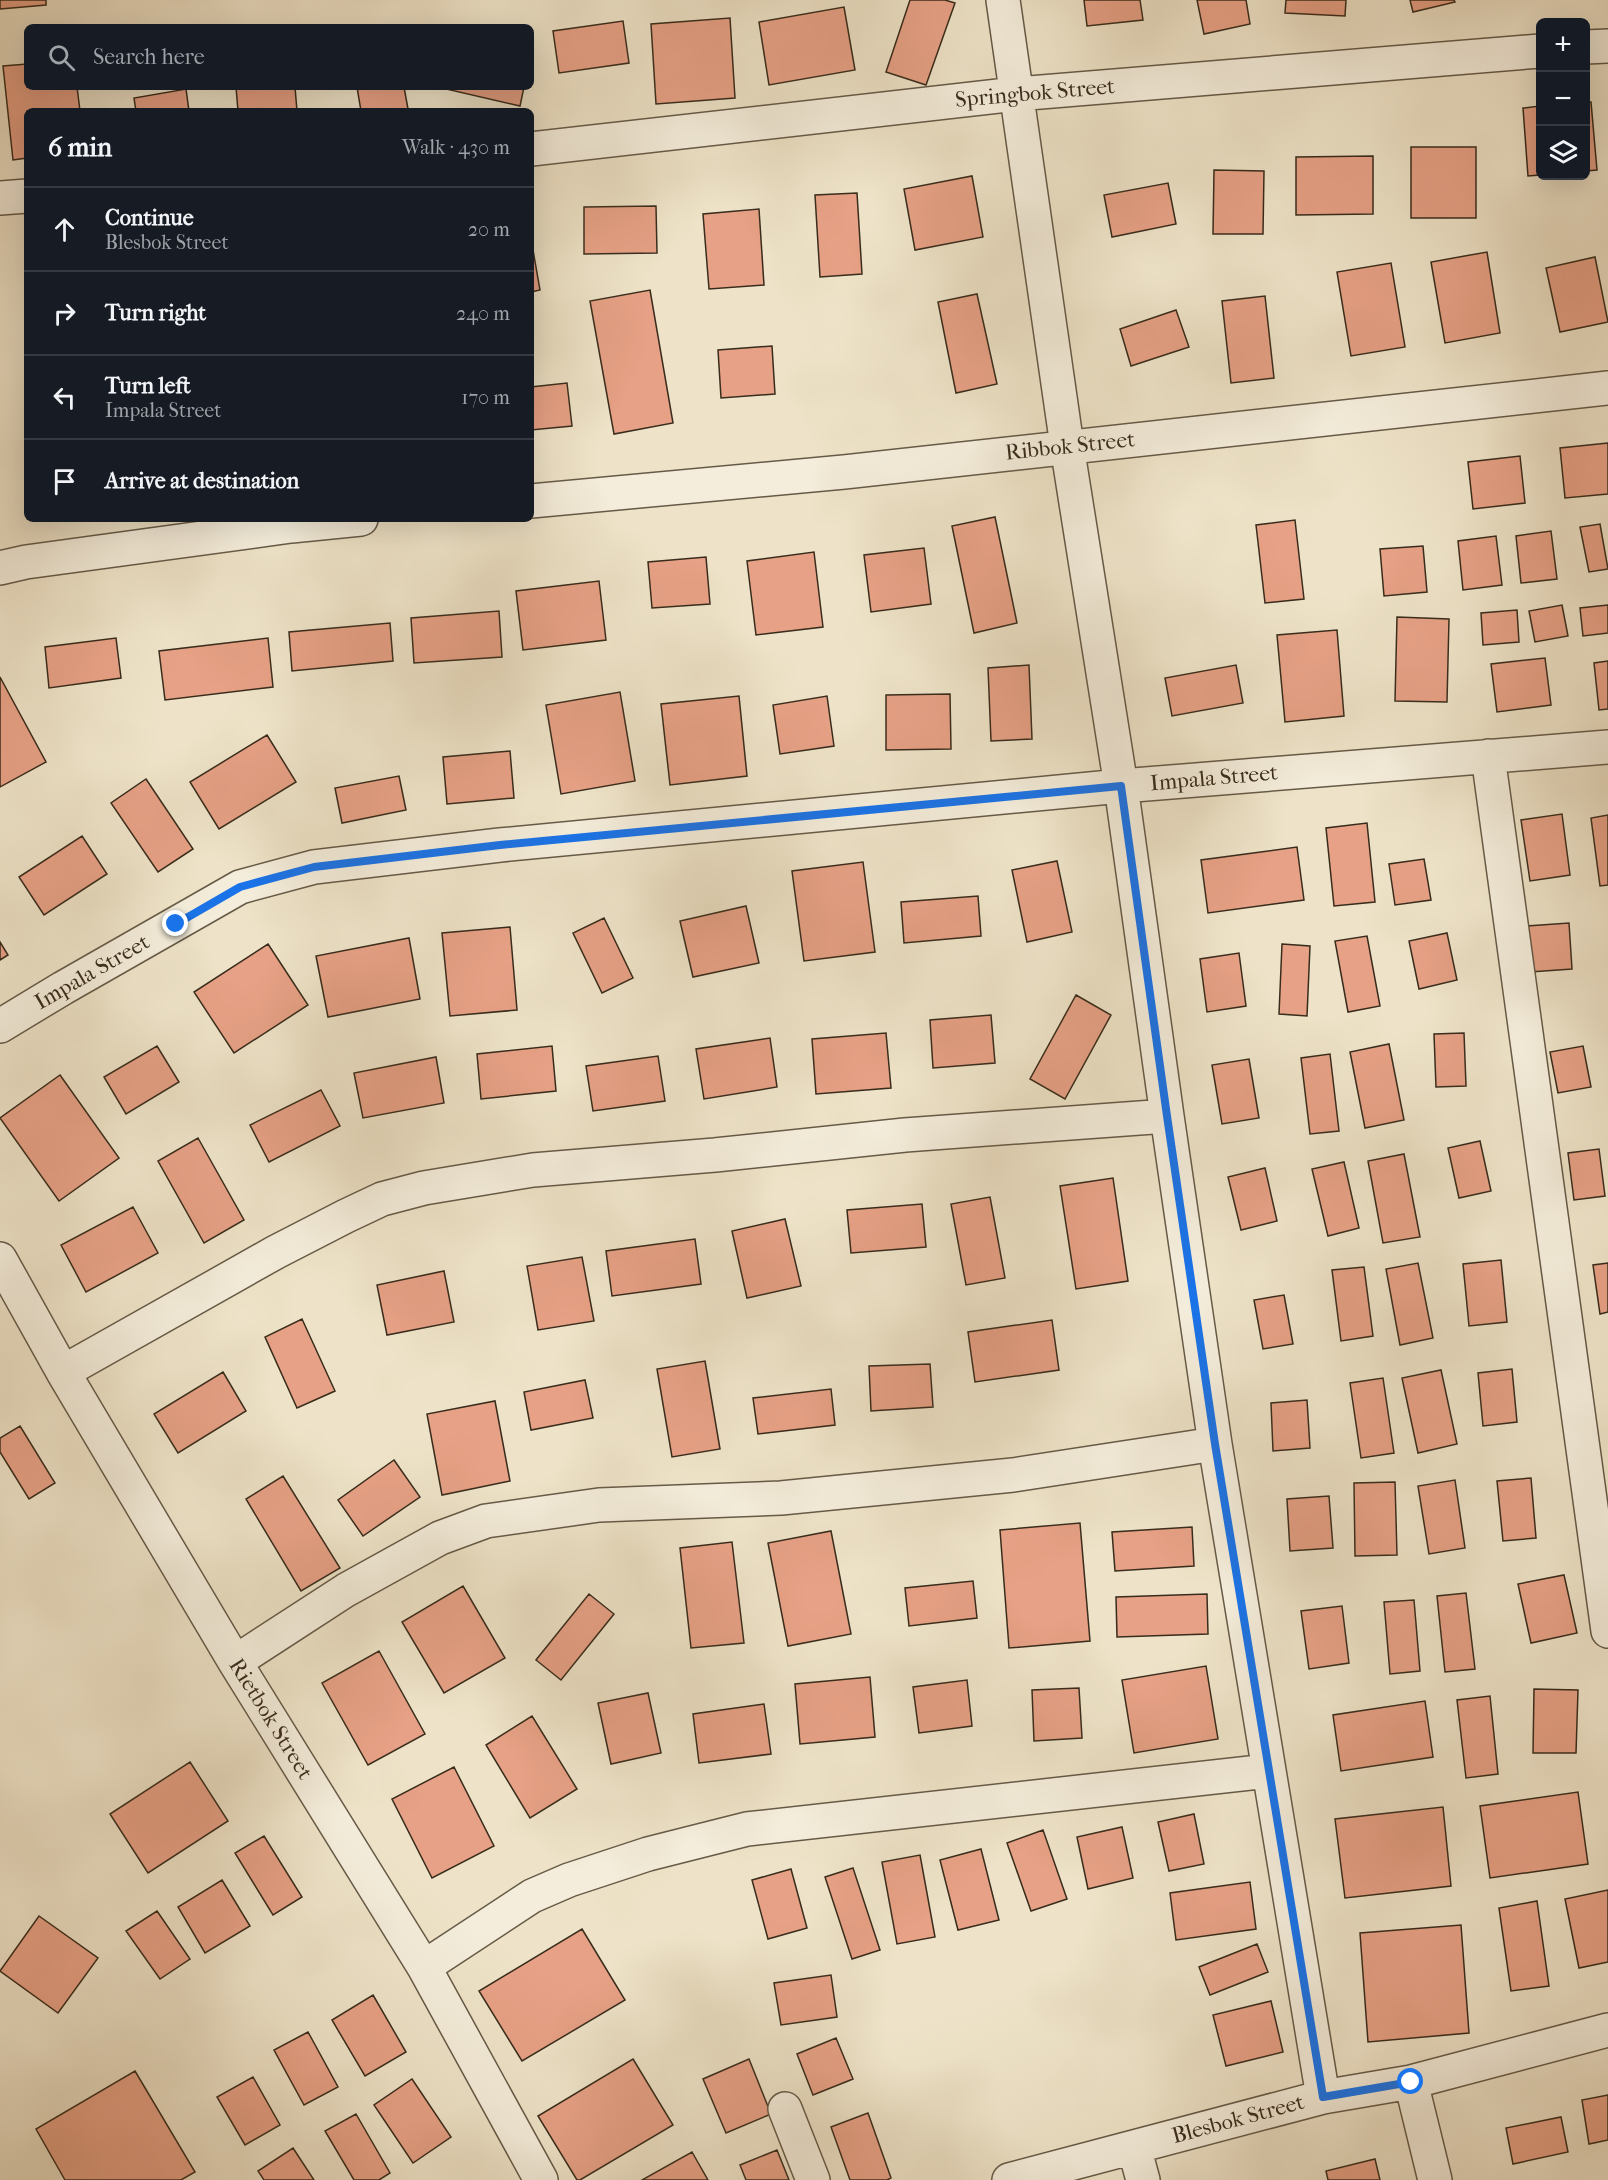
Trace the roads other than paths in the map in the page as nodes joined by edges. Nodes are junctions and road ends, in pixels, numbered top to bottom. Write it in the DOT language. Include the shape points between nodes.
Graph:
graph roads {
  1 [pos="1003,0"];
  2 [pos="1608,46"];
  3 [pos="1590,47"];
  4 [pos="1536,51"];
  5 [pos="1016,94"];
  6 [pos="534,149"];
  7 [pos="24,196"];
  8 [pos="0,198"];
  9 [pos="1608,388"];
  10 [pos="1067,446"];
  11 [pos="534,501"];
  12 [pos="331,522"];
  13 [pos="0,568"];
  14 [pos="1608,747"];
  15 [pos="1488,756"];
  16 [pos="1121,786"];
  17 [pos="0,1026"];
  18 [pos="1167,1116"];
  19 [pos="0,1259"];
  20 [pos="63,1372"];
  21 [pos="1215,1444"];
  22 [pos="1608,1631"];
  23 [pos="235,1662"];
  24 [pos="1268,1771"];
  25 [pos="424,1967"];
  26 [pos="1608,2030"];
  27 [pos="1411,2082"];
  28 [pos="1323,2097"];
  29 [pos="785,2109"];
  30 [pos="1134,2147"];
  31 [pos="541,2180"];
  32 [pos="813,2180"];
  33 [pos="1009,2180"];
  34 [pos="1143,2180"];
  35 [pos="1435,2180"];
  1 -- 5 [label="street"];
  2 -- 3 [label="street"];
  4 -- 5 [label="street, Springbok Street"];
  5 -- 6 [label="street, Springbok Street"];
  5 -- 10 [label="street"];
  7 -- 8 [label="street"];
  9 -- 10 [label="street, Ribbok Street"];
  10 -- 11 [label="street, Ribbok Street"];
  10 -- 16 [label="street"];
  12 -- 13 [label="street"];
  14 -- 15 [label="street, Impala Street"];
  15 -- 16 [label="street, Impala Street"];
  15 -- 22 [label="street"];
  16 -- 17 [label="street, Impala Street" via="500,845 314,867 240,887"];
  16 -- 18 [label="street"];
  18 -- 20 [label="street" via="905,1135 533,1170 424,1188 382,1199 336,1221"];
  18 -- 21 [label="street"];
  19 -- 20 [label="street, Rietbok Street"];
  20 -- 23 [label="street, Rietbok Street"];
  21 -- 23 [label="street" via="1013,1475 781,1498 599,1505 486,1521 440,1538 346,1590"];
  21 -- 24 [label="street"];
  23 -- 25 [label="street, Rietbok Street"];
  24 -- 25 [label="street" via="747,1829 648,1854 569,1880 532,1896"];
  24 -- 28 [label="street"];
  25 -- 31 [label="street, Rietbok Street"];
  26 -- 27 [label="street, Blesbok Street"];
  27 -- 28 [label="street, Blesbok Street"];
  27 -- 35 [label="street"];
  28 -- 30 [label="street, Blesbok Street"];
  29 -- 32 [label="street"];
  30 -- 33 [label="street, Blesbok Street"];
  30 -- 34 [label="street"];
}
